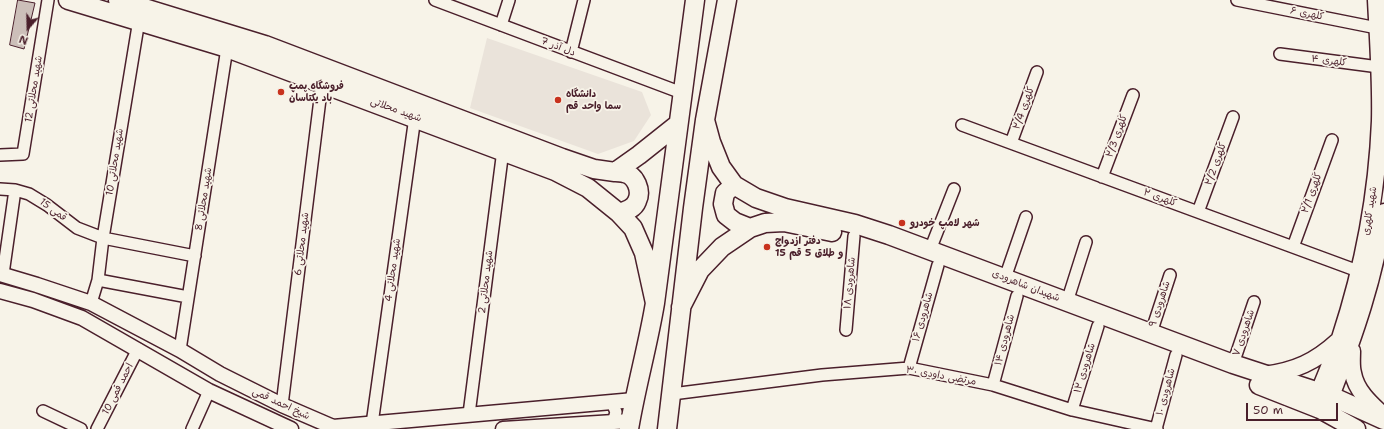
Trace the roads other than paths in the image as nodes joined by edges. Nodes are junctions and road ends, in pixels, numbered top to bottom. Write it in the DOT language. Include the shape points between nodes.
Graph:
graph roads {
  1 [pos="48,0"];
  2 [pos="68,0"];
  3 [pos="118,0"];
  4 [pos="435,0"];
  5 [pos="509,0"];
  6 [pos="584,0"];
  7 [pos="695,0"];
  8 [pos="727,0"];
  9 [pos="1237,0"];
  10 [pos="1376,0"];
  11 [pos="139,20"];
  12 [pos="501,25"];
  13 [pos="1377,28"];
  14 [pos="228,48"];
  15 [pos="571,52"];
  16 [pos="1280,54"];
  17 [pos="1379,67"];
  18 [pos="1037,72"];
  19 [pos="322,83"];
  20 [pos="682,93"];
  21 [pos="1132,95"];
  22 [pos="415,117"];
  23 [pos="1233,117"];
  24 [pos="705,120"];
  25 [pos="678,124"];
  26 [pos="962,125"];
  27 [pos="1332,140"];
  28 [pos="1011,143"];
  29 [pos="503,150"];
  30 [pos="1381,152"];
  31 [pos="0,155"];
  32 [pos="614,172"];
  33 [pos="1102,177"];
  34 [pos="734,185"];
  35 [pos="954,188"];
  36 [pos="0,190"];
  37 [pos="15,190"];
  38 [pos="1198,212"];
  39 [pos="1384,212"];
  40 [pos="619,213"];
  41 [pos="1026,217"];
  42 [pos="750,228"];
  43 [pos="854,236"];
  44 [pos="103,238"];
  45 [pos="1086,242"];
  46 [pos="1293,247"];
  47 [pos="195,256"];
  48 [pos="934,257"];
  49 [pos="1358,271"];
  50 [pos="1,274"];
  51 [pos="1170,275"];
  52 [pos="1005,278"];
  53 [pos="98,280"];
  54 [pos="37,285"];
  55 [pos="0,291"];
  56 [pos="1017,296"];
  57 [pos="188,297"];
  58 [pos="33,300"];
  59 [pos="1067,302"];
  60 [pos="1254,302"];
  61 [pos="91,303"];
  62 [pos="655,303"];
  63 [pos="681,307"];
  64 [pos="1098,326"];
  65 [pos="846,330"];
  66 [pos="1150,333"];
  67 [pos="1345,342"];
  68 [pos="138,349"];
  69 [pos="180,350"];
  70 [pos="1176,355"];
  71 [pos="1233,364"];
  72 [pos="909,368"];
  73 [pos="1264,375"];
  74 [pos="993,385"];
  75 [pos="209,391"];
  76 [pos="672,394"];
  77 [pos="1323,399"];
  78 [pos="634,400"];
  79 [pos="606,402"];
  80 [pos="282,405"];
  81 [pos="1072,410"];
  82 [pos="43,411"];
  83 [pos="469,414"];
  84 [pos="1384,416"];
  85 [pos="1384,420"];
  86 [pos="609,423"];
  87 [pos="372,424"];
  88 [pos="630,425"];
  89 [pos="334,428"];
  90 [pos="539,428"];
  91 [pos="81,429"];
  92 [pos="97,429"];
  93 [pos="192,429"];
  94 [pos="291,429"];
  95 [pos="503,429"];
  96 [pos="667,429"];
  97 [pos="1156,429"];
  98 [pos="1356,429"];
  1 -- 31 [label="street, شهید محلاتی 12" via="23,154"];
  2 -- 11 [label="main road, شهید محلاتی"];
  3 -- 32 [label="main road, شهید محلاتی" via="265,45 562,158 594,169"];
  4 -- 12 [label="street, دل آذر 7"];
  5 -- 12 [label="street"];
  6 -- 15 [label="street"];
  7 -- 20 [label="main road"];
  8 -- 24 [label="main road"];
  9 -- 13 [label="street, کلهری ۶"];
  10 -- 13 [label="main road, شهید کلهری"];
  11 -- 14 [label="main road, شهید محلاتی"];
  11 -- 44 [label="street, شهید محلاتی 10"];
  12 -- 15 [label="street, دل آذر 7"];
  13 -- 17 [label="main road, شهید کلهری"];
  14 -- 19 [label="main road, شهید محلاتی"];
  14 -- 47 [label="street, شهید محلاتی 8"];
  15 -- 20 [label="street, دل آذر 7"];
  16 -- 17 [label="street, کلهری ۴"];
  17 -- 30 [label="main road, شهید کلهری"];
  18 -- 28 [label="street, کلهری ۲/4"];
  19 -- 22 [label="main road, شهید محلاتی"];
  19 -- 80 [label="street, شهید محلاتی 6"];
  20 -- 25 [label="main road"];
  21 -- 33 [label="street, کلهری ۲/3"];
  22 -- 29 [label="main road, شهید محلاتی"];
  22 -- 87 [label="street, شهید محلاتی 4"];
  23 -- 38 [label="street, کلهری ۲/2"];
  24 -- 34 [label="main road, شهیدان شاهرودی" via="721,167"];
  24 -- 63 [label="main road"];
  25 -- 32 [label="main road"];
  25 -- 62 [label="main road"];
  26 -- 28 [label="street, کلهری ۲"];
  27 -- 46 [label="street, کلهری ۲/1"];
  28 -- 33 [label="street, کلهری ۲"];
  29 -- 40 [label="main road, شهید محلاتی" via="555,171 588,188"];
  29 -- 83 [label="street, شهید محلاتی 2"];
  30 -- 49 [label="main road, شهید کلهری"];
  32 -- 40 [label="main road, شهید محلاتی" via="626,173 635,180 639,190 638,201 630,210"];
  33 -- 38 [label="street, کلهری ۲"];
  34 -- 42 [label="main road" via="725,193 723,204 726,215"];
  34 -- 48 [label="main road, شهیدان شاهرودی" via="756,198 785,208 855,224 889,235"];
  35 -- 48 [label="street, شاهرودی ۱۶"];
  36 -- 37 [label="street, قمی 15"];
  37 -- 44 [label="street, قمی 15" via="29,194 47,205 77,228"];
  37 -- 50 [label="street"];
  38 -- 46 [label="street, کلهری ۲"];
  39 -- 67 [label="main road, شهید کلهری" via="1360,318"];
  40 -- 62 [label="main road, شهید محلاتی" via="633,228 644,253"];
  41 -- 52 [label="street"];
  42 -- 43 [label="main road, شهیدان شاهرودی" via="765,223 784,222"];
  42 -- 63 [label="main road, شهیدان شاهرودی" via="722,247 700,270"];
  43 -- 48 [label="main road, شهیدان شاهرودی"];
  43 -- 65 [label="street, شاهرودی ۱۸"];
  44 -- 47 [label="street, قمی 15"];
  44 -- 53 [label="street, شهید محلاتی 10"];
  45 -- 59 [label="street"];
  46 -- 49 [label="street, کلهری ۲"];
  47 -- 57 [label="street, شهید محلاتی 8"];
  48 -- 52 [label="main road, شهیدان شاهرودی"];
  48 -- 56 [label="main road, شهیدان شاهرودی"];
  48 -- 72 [label="street, شاهرودی ۱۶"];
  49 -- 67 [label="main road, شهید کلهری" via="1347,314"];
  50 -- 54 [label="street, شیخ احمد قمی"];
  51 -- 66 [label="street, ۹ شاهرودی"];
  52 -- 59 [label="main road, شهیدان شاهرودی"];
  53 -- 57 [label="street"];
  53 -- 61 [label="street, شهید محلاتی 10"];
  54 -- 58 [label="street"];
  54 -- 61 [label="street, شیخ احمد قمی"];
  55 -- 58 [label="street, شیخ احمد قمی"];
  56 -- 64 [label="main road, شهیدان شاهرودی"];
  56 -- 74 [label="street, شاهرودی ۱۴"];
  57 -- 69 [label="street, شهید محلاتی 8"];
  58 -- 68 [label="street, شیخ احمد قمی" via="82,318"];
  59 -- 66 [label="main road, شهیدان شاهرودی"];
  60 -- 71 [label="street, ۷ شاهرودی"];
  61 -- 69 [label="street, شیخ احمد قمی"];
  62 -- 78 [label="main road"];
  63 -- 76 [label="main road"];
  64 -- 70 [label="main road, شهیدان شاهرودی"];
  64 -- 81 [label="street, شاهرودی ۱۲"];
  66 -- 71 [label="main road, شهیدان شاهرودی"];
  67 -- 73 [label="main road" via="1304,365 1281,373"];
  67 -- 77 [label="main road, شهید کلهری"];
  67 -- 84 [label="main road" via="1353,374 1365,398"];
  68 -- 75 [label="street, شیخ احمد قمی"];
  68 -- 92 [label="street, احمد قمی 10"];
  69 -- 80 [label="street, شیخ احمد قمی" via="220,374"];
  70 -- 77 [label="main road, شهیدان شاهرودی"];
  70 -- 97 [label="street, شاهرودی ۱۰"];
  71 -- 73 [label="main road, شهیدان شاهرودی"];
  72 -- 74 [label="street, ۳۰ مرتضی داودی"];
  72 -- 76 [label="street, ۳۰ مرتضی داودی" via="822,375"];
  73 -- 77 [label="main road, شهیدان شاهرودی"];
  74 -- 81 [label="street, ۳۰ مرتضی داودی"];
  75 -- 93 [label="street"];
  75 -- 94 [label="street, شیخ احمد قمی"];
  76 -- 96 [label="main road"];
  77 -- 85 [label="main road, شهیدان شاهرودی"];
  77 -- 98 [label="main road, شهیدان شاهرودی"];
  78 -- 79 [label="street, شیخ احمد قمی"];
  78 -- 88 [label="main road"];
  79 -- 83 [label="street, شیخ احمد قمی"];
  79 -- 86 [label="street" via="613,405 616,412 614,419"];
  80 -- 89 [label="street, شیخ احمد قمی"];
  81 -- 97 [label="street, ۳۰ مرتضی داودی"];
  82 -- 91 [label="street"];
  83 -- 87 [label="street, شیخ احمد قمی"];
  86 -- 88 [label="street"];
  86 -- 90 [label="street"];
  87 -- 89 [label="street, شیخ احمد قمی"];
  90 -- 95 [label="street"];
}
